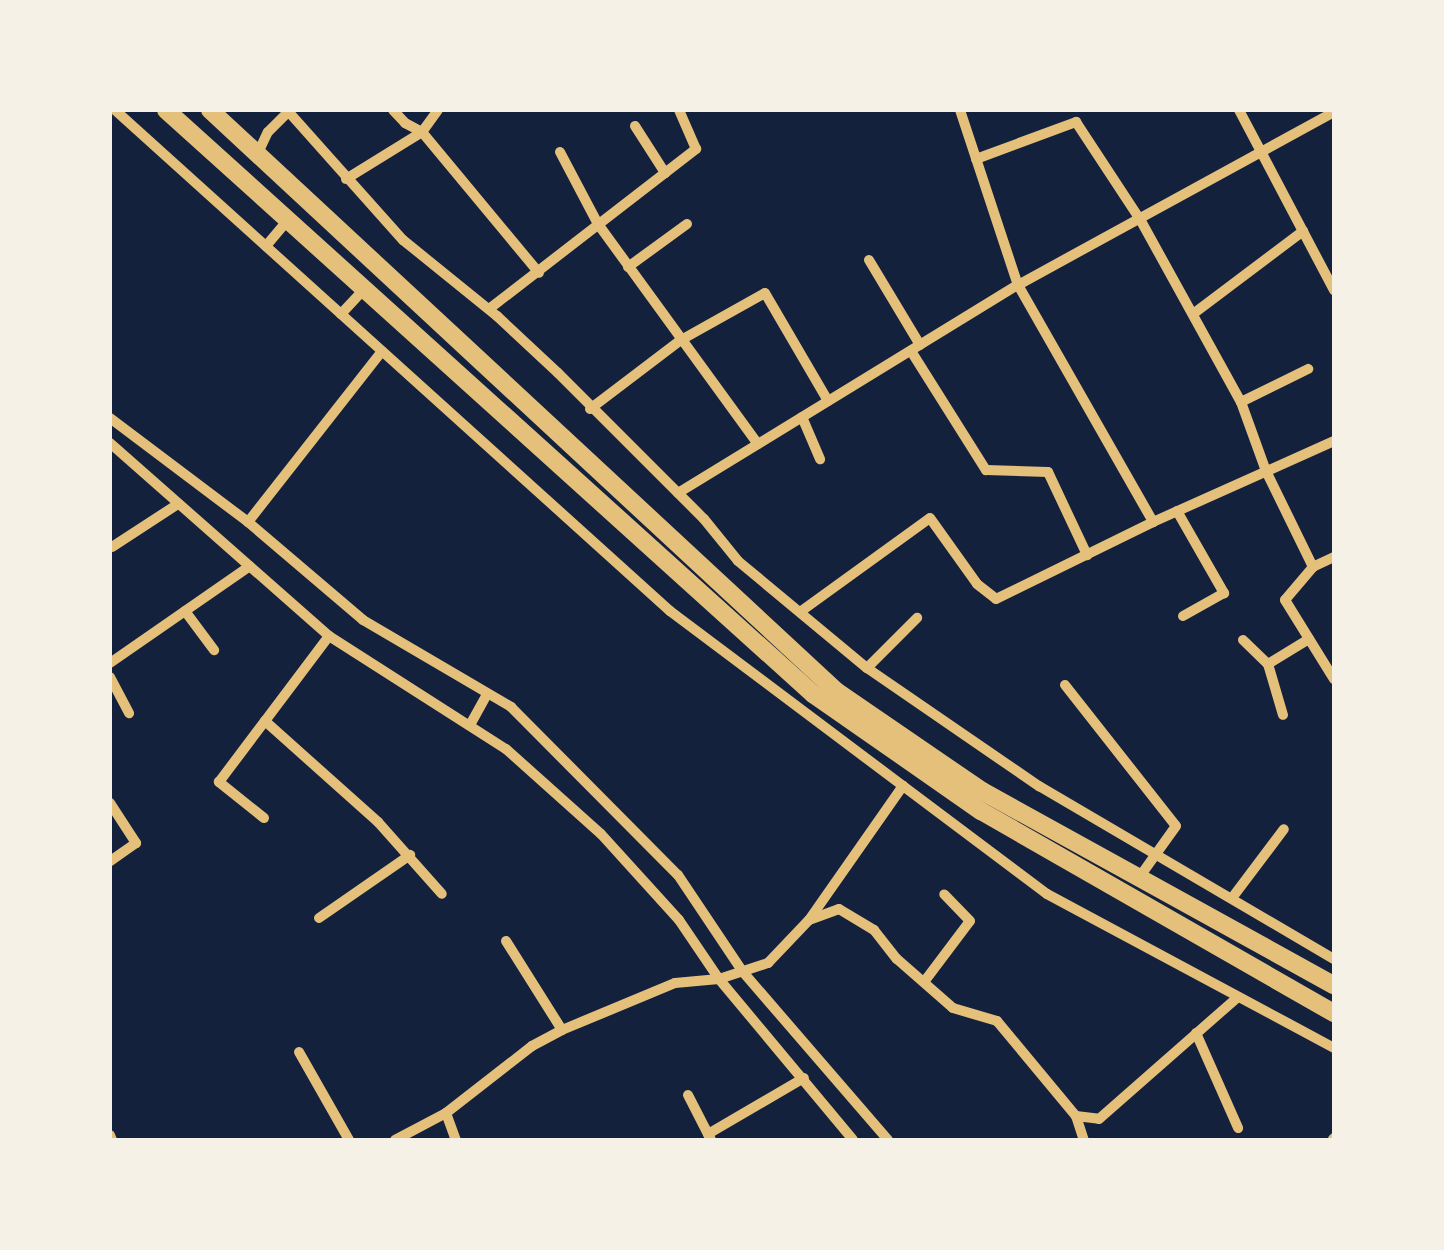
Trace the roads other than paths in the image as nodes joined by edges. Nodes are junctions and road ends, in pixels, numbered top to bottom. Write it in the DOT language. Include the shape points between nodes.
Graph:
graph roads {
  1 [pos="115,110"];
  2 [pos="166,110"];
  3 [pos="210,110"];
  4 [pos="393,110"];
  5 [pos="438,110"];
  6 [pos="679,110"];
  7 [pos="960,110"];
  8 [pos="1239,110"];
  9 [pos="288,111"];
  10 [pos="1334,112"];
  11 [pos="635,126"];
  12 [pos="422,132"];
  13 [pos="1260,150"];
  14 [pos="560,152"];
  15 [pos="258,153"];
  16 [pos="976,159"];
  17 [pos="665,173"];
  18 [pos="346,179"];
  19 [pos="288,220"];
  20 [pos="1141,220"];
  21 [pos="598,224"];
  22 [pos="688,224"];
  23 [pos="1303,231"];
  24 [pos="266,246"];
  25 [pos="868,260"];
  26 [pos="628,267"];
  27 [pos="539,273"];
  28 [pos="1018,286"];
  29 [pos="364,289"];
  30 [pos="1334,290"];
  31 [pos="488,309"];
  32 [pos="341,314"];
  33 [pos="1193,314"];
  34 [pos="681,340"];
  35 [pos="915,348"];
  36 [pos="382,351"];
  37 [pos="1308,370"];
  38 [pos="828,401"];
  39 [pos="1242,402"];
  40 [pos="590,409"];
  41 [pos="802,417"];
  42 [pos="110,418"];
  43 [pos="1334,441"];
  44 [pos="110,443"];
  45 [pos="758,444"];
  46 [pos="820,459"];
  47 [pos="1266,471"];
  48 [pos="678,493"];
  49 [pos="178,504"];
  50 [pos="1178,511"];
  51 [pos="248,522"];
  52 [pos="1153,522"];
  53 [pos="112,547"];
  54 [pos="1087,555"];
  55 [pos="1334,558"];
  56 [pos="250,566"];
  57 [pos="1313,567"];
  58 [pos="185,612"];
  59 [pos="800,612"];
  60 [pos="1183,616"];
  61 [pos="917,618"];
  62 [pos="329,636"];
  63 [pos="1309,639"];
  64 [pos="1243,640"];
  65 [pos="214,650"];
  66 [pos="110,663"];
  67 [pos="1268,664"];
  68 [pos="868,668"];
  69 [pos="110,677"];
  70 [pos="1334,679"];
  71 [pos="1064,685"];
  72 [pos="487,694"];
  73 [pos="128,713"];
  74 [pos="1283,715"];
  75 [pos="265,722"];
  76 [pos="470,725"];
  77 [pos="903,786"];
  78 [pos="110,802"];
  79 [pos="264,818"];
  80 [pos="1284,829"];
  81 [pos="1155,852"];
  82 [pos="410,855"];
  83 [pos="110,860"];
  84 [pos="1137,880"];
  85 [pos="442,894"];
  86 [pos="944,894"];
  87 [pos="1232,898"];
  88 [pos="319,918"];
  89 [pos="809,920"];
  90 [pos="506,941"];
  91 [pos="1334,959"];
  92 [pos="743,972"];
  93 [pos="719,980"];
  94 [pos="924,982"];
  95 [pos="1334,985"];
  96 [pos="1238,997"];
  97 [pos="1334,1013"];
  98 [pos="562,1030"];
  99 [pos="1196,1033"];
  100 [pos="1334,1048"];
  101 [pos="298,1052"];
  102 [pos="804,1078"];
  103 [pos="688,1095"];
  104 [pos="446,1114"];
  105 [pos="1076,1116"];
  106 [pos="874,1124"];
  107 [pos="1238,1128"];
  108 [pos="710,1137"];
  109 [pos="852,1139"];
  110 [pos="349,1140"];
  111 [pos="395,1140"];
  112 [pos="456,1140"];
  113 [pos="888,1140"];
  114 [pos="1084,1140"];
  1 -- 24 [label="street"];
  2 -- 19 [label="main road"];
  3 -- 15 [label="main road"];
  4 -- 12 [label="street"];
  5 -- 12 [label="street"];
  6 -- 17 [label="street" via="696,148"];
  7 -- 16 [label="street"];
  8 -- 13 [label="street"];
  9 -- 15 [label="street"];
  9 -- 18 [label="street"];
  10 -- 13 [label="street"];
  11 -- 17 [label="street"];
  12 -- 18 [label="street"];
  12 -- 27 [label="street"];
  13 -- 20 [label="street"];
  13 -- 23 [label="street"];
  14 -- 21 [label="street"];
  15 -- 84 [label="main road" via="836,691 982,791"];
  16 -- 20 [label="street" via="1076,122"];
  16 -- 28 [label="street"];
  17 -- 21 [label="street"];
  18 -- 31 [label="street" via="403,240"];
  19 -- 24 [label="street"];
  19 -- 29 [label="main road"];
  20 -- 28 [label="street"];
  20 -- 33 [label="street"];
  21 -- 26 [label="street"];
  21 -- 27 [label="street"];
  22 -- 26 [label="street"];
  23 -- 30 [label="street"];
  23 -- 33 [label="street"];
  24 -- 32 [label="street"];
  25 -- 35 [label="street"];
  26 -- 34 [label="street"];
  27 -- 31 [label="street"];
  28 -- 35 [label="street"];
  28 -- 52 [label="street"];
  29 -- 32 [label="street"];
  29 -- 97 [label="main road" via="813,694 980,812"];
  31 -- 40 [label="street"];
  32 -- 36 [label="street"];
  33 -- 39 [label="street"];
  34 -- 38 [label="street" via="765,293"];
  34 -- 40 [label="street"];
  34 -- 45 [label="street"];
  35 -- 38 [label="street"];
  35 -- 54 [label="street" via="986,470 1048,472"];
  36 -- 51 [label="street"];
  36 -- 77 [label="street" via="670,611"];
  37 -- 39 [label="street"];
  38 -- 41 [label="street"];
  39 -- 47 [label="street"];
  40 -- 48 [label="street"];
  41 -- 45 [label="street"];
  41 -- 46 [label="street"];
  42 -- 51 [label="street"];
  43 -- 47 [label="street"];
  44 -- 49 [label="street"];
  45 -- 48 [label="street"];
  47 -- 50 [label="street"];
  47 -- 57 [label="street"];
  48 -- 59 [label="street" via="738,561"];
  49 -- 53 [label="street"];
  49 -- 56 [label="street"];
  50 -- 52 [label="street"];
  50 -- 60 [label="street" via="1224,593"];
  51 -- 72 [label="street" via="363,620"];
  52 -- 54 [label="street"];
  54 -- 59 [label="street" via="996,599 930,518"];
  55 -- 57 [label="street"];
  56 -- 58 [label="street"];
  56 -- 62 [label="street"];
  57 -- 63 [label="street" via="1285,600"];
  58 -- 65 [label="street"];
  58 -- 66 [label="street"];
  59 -- 68 [label="street"];
  61 -- 68 [label="street"];
  62 -- 75 [label="street"];
  62 -- 76 [label="street"];
  63 -- 67 [label="street"];
  63 -- 70 [label="street"];
  64 -- 67 [label="street"];
  67 -- 74 [label="street"];
  68 -- 81 [label="street" via="1039,786"];
  69 -- 73 [label="street"];
  71 -- 81 [label="street" via="1176,826"];
  72 -- 76 [label="street"];
  72 -- 92 [label="street" via="510,707 678,874"];
  75 -- 79 [label="street" via="219,782"];
  75 -- 82 [label="street"];
  76 -- 93 [label="street" via="601,834 679,920"];
  77 -- 89 [label="street"];
  77 -- 96 [label="street" via="1046,894"];
  78 -- 83 [label="street" via="136,843"];
  80 -- 87 [label="street"];
  81 -- 84 [label="street"];
  81 -- 87 [label="street"];
  82 -- 85 [label="street"];
  82 -- 88 [label="street"];
  84 -- 95 [label="main road"];
  86 -- 94 [label="street" via="970,921"];
  87 -- 91 [label="street"];
  89 -- 92 [label="street" via="768,964"];
  89 -- 94 [label="street" via="838,909 874,930"];
  90 -- 98 [label="street"];
  92 -- 93 [label="street"];
  92 -- 106 [label="street"];
  93 -- 98 [label="street" via="676,983"];
  93 -- 102 [label="street"];
  94 -- 105 [label="street" via="953,1008 997,1021"];
  96 -- 99 [label="street"];
  96 -- 100 [label="street"];
  98 -- 104 [label="street"];
  99 -- 105 [label="street" via="1099,1119"];
  99 -- 107 [label="street"];
  101 -- 110 [label="street"];
  102 -- 108 [label="street"];
  102 -- 109 [label="street"];
  103 -- 108 [label="street"];
  104 -- 111 [label="street"];
  104 -- 112 [label="street"];
  105 -- 114 [label="street"];
  106 -- 109 [label="street"];
  106 -- 113 [label="street"];
}
